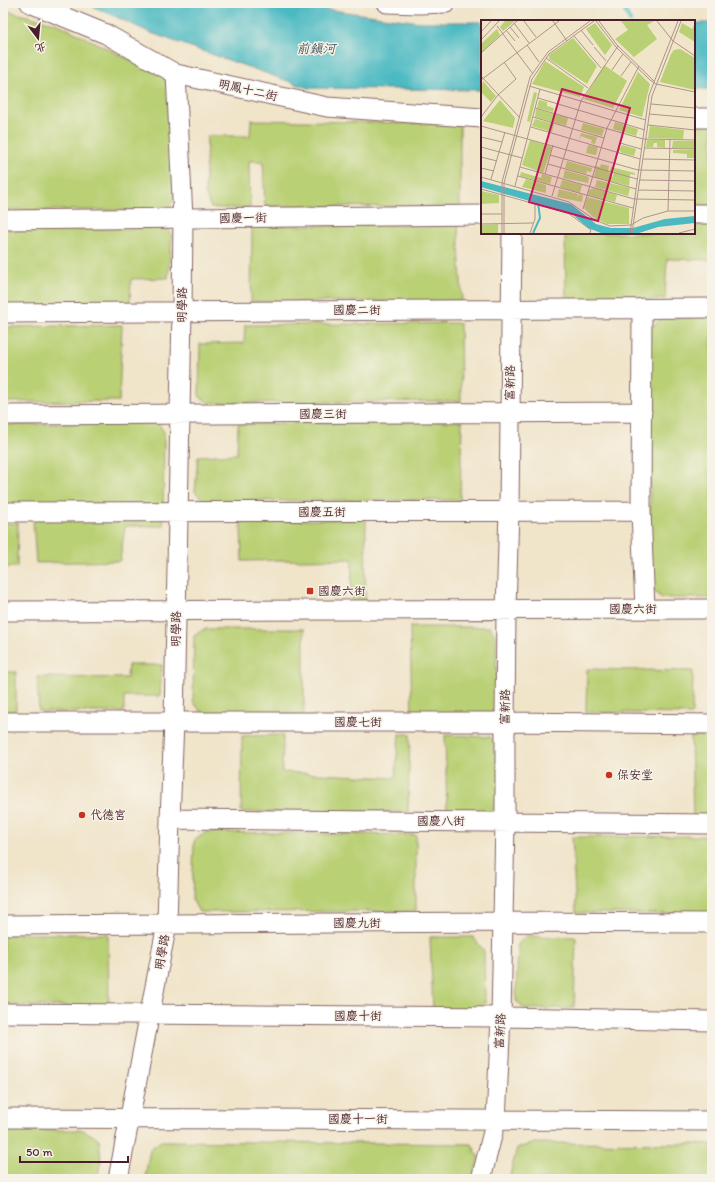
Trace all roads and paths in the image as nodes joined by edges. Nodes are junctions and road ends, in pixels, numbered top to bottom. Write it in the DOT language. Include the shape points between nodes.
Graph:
graph roads {
  1 [pos="30,3"];
  2 [pos="387,3"];
  3 [pos="446,3"];
  4 [pos="176,74"];
  5 [pos="481,118"];
  6 [pos="695,118"];
  7 [pos="712,118"];
  8 [pos="695,214"];
  9 [pos="712,214"];
  10 [pos="481,215"];
  11 [pos="183,218"];
  12 [pos="3,220"];
  13 [pos="512,234"];
  14 [pos="642,308"];
  15 [pos="712,308"];
  16 [pos="511,309"];
  17 [pos="182,311"];
  18 [pos="3,313"];
  19 [pos="510,412"];
  20 [pos="642,412"];
  21 [pos="180,414"];
  22 [pos="3,415"];
  23 [pos="509,511"];
  24 [pos="641,511"];
  25 [pos="3,512"];
  26 [pos="178,512"];
  27 [pos="645,609"];
  28 [pos="712,609"];
  29 [pos="176,610"];
  30 [pos="506,610"];
  31 [pos="3,611"];
  32 [pos="3,722"];
  33 [pos="174,722"];
  34 [pos="505,722"];
  35 [pos="712,724"];
  36 [pos="170,820"];
  37 [pos="505,822"];
  38 [pos="712,824"];
  39 [pos="502,922"];
  40 [pos="712,923"];
  41 [pos="167,924"];
  42 [pos="3,925"];
  43 [pos="3,1013"];
  44 [pos="150,1014"];
  45 [pos="501,1017"];
  46 [pos="712,1021"];
  47 [pos="3,1118"];
  48 [pos="129,1118"];
  49 [pos="496,1120"];
  50 [pos="712,1121"];
  51 [pos="118,1179"];
  52 [pos="481,1179"];
  1 -- 4 [label="street, 明鳳十二街" via="106,34"];
  2 -- 3 [label="street"];
  4 -- 5 [label="street, 明鳳十二街" via="327,107"];
  4 -- 11 [label="street, 明學路"];
  6 -- 7 [label="street"];
  8 -- 9 [label="street"];
  10 -- 11 [label="street, 國慶一街"];
  11 -- 12 [label="street, 國慶一街"];
  11 -- 17 [label="street, 明學路"];
  13 -- 16 [label="street, 富新路"];
  14 -- 15 [label="street, 國慶二街"];
  14 -- 16 [label="street, 國慶二街"];
  14 -- 20 [label="street"];
  16 -- 17 [label="street, 國慶二街"];
  16 -- 19 [label="street, 富新路"];
  17 -- 18 [label="street, 國慶二街"];
  17 -- 21 [label="street, 明學路"];
  19 -- 20 [label="street, 國慶三街"];
  19 -- 21 [label="street, 國慶三街"];
  19 -- 23 [label="street, 富新路"];
  20 -- 24 [label="street"];
  21 -- 22 [label="street, 國慶三街"];
  21 -- 26 [label="street, 明學路"];
  23 -- 24 [label="street, 國慶五街"];
  23 -- 26 [label="street, 國慶五街"];
  23 -- 30 [label="street, 富新路"];
  24 -- 27 [label="street"];
  25 -- 26 [label="street, 國慶五街"];
  26 -- 29 [label="street, 明學路"];
  27 -- 28 [label="street, 國慶六街"];
  27 -- 30 [label="street, 國慶六街"];
  29 -- 30 [label="street, 國慶六街"];
  29 -- 31 [label="street, 國慶六街"];
  29 -- 33 [label="street, 明學路"];
  30 -- 34 [label="street, 富新路"];
  32 -- 33 [label="street, 國慶七街"];
  33 -- 34 [label="street, 國慶七街"];
  33 -- 36 [label="street, 明學路"];
  34 -- 35 [label="street, 國慶七街"];
  34 -- 37 [label="street, 富新路"];
  36 -- 37 [label="street, 國慶八街"];
  36 -- 41 [label="street, 明學路"];
  37 -- 38 [label="street, 國慶八街"];
  37 -- 39 [label="street, 富新路"];
  39 -- 40 [label="street, 國慶九街"];
  39 -- 41 [label="street, 國慶九街"];
  39 -- 45 [label="street, 富新路"];
  41 -- 42 [label="street, 國慶九街"];
  41 -- 44 [label="street, 明學路"];
  43 -- 44 [label="street, 國慶十街"];
  44 -- 45 [label="street, 國慶十街"];
  44 -- 48 [label="street, 明學路"];
  45 -- 46 [label="street, 國慶十街"];
  45 -- 49 [label="street, 富新路"];
  47 -- 48 [label="street, 國慶十一街"];
  48 -- 49 [label="street, 國慶十一街"];
  48 -- 51 [label="street, 明學路"];
  49 -- 50 [label="street, 國慶十一街"];
  49 -- 52 [label="street, 富新路"];
}
